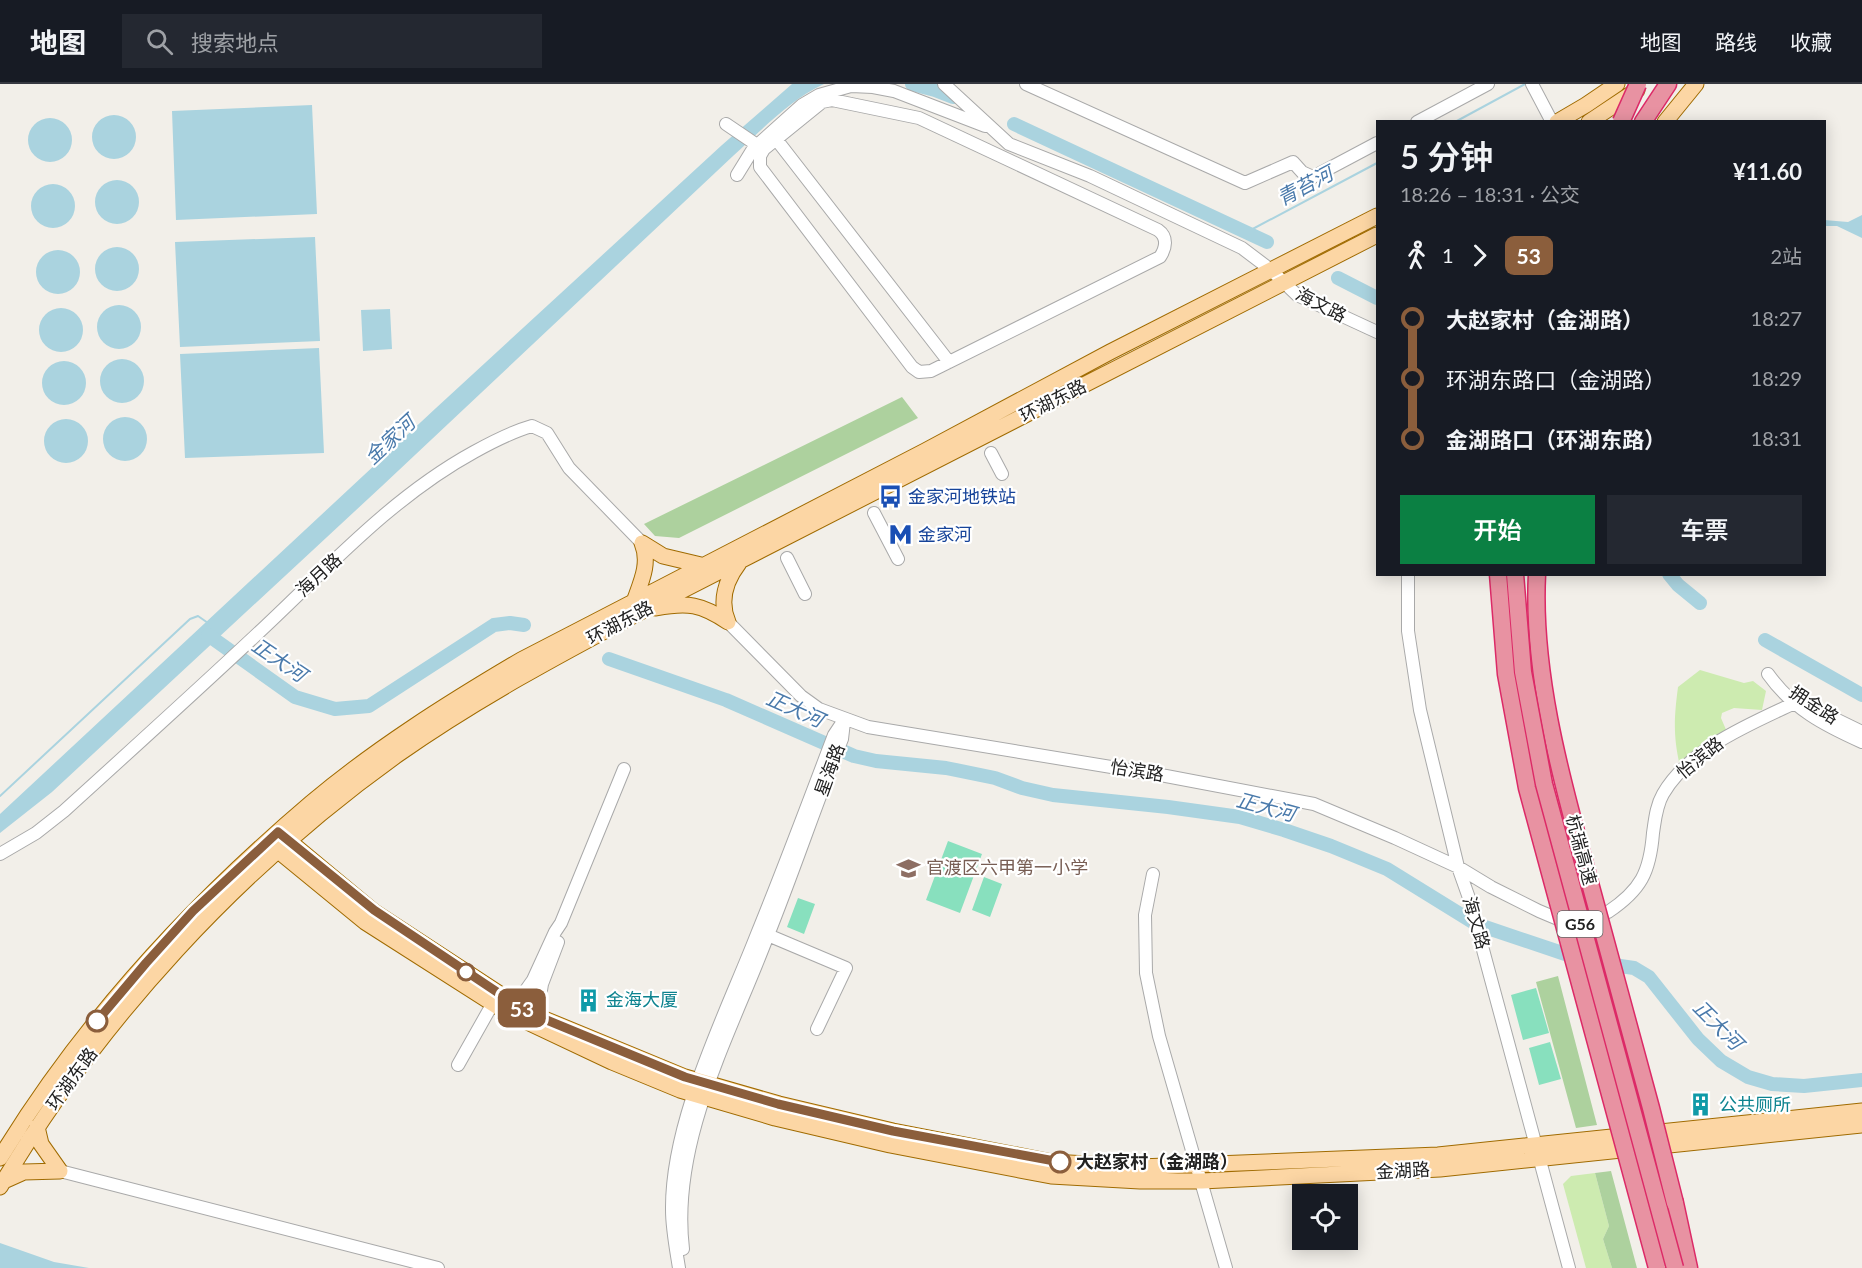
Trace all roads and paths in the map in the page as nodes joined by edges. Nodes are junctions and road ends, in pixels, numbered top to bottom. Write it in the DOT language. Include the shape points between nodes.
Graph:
graph roads {
  1 [pos="944,84"];
  2 [pos="1026,84"];
  3 [pos="1488,84"];
  4 [pos="1617,84"];
  5 [pos="1638,84"];
  6 [pos="1646,84"];
  7 [pos="1668,84"];
  8 [pos="1696,84"];
  9 [pos="1534,87"];
  10 [pos="1421,120"];
  11 [pos="1554,120"];
  12 [pos="1559,120"];
  13 [pos="1592,120"];
  14 [pos="1623,120"];
  15 [pos="1623,120"];
  16 [pos="1644,120"];
  17 [pos="1667,120"];
  18 [pos="730,127"];
  19 [pos="992,128"];
  20 [pos="776,139"];
  21 [pos="754,143"];
  22 [pos="1009,144"];
  23 [pos="1376,144"];
  24 [pos="1004,158"];
  25 [pos="737,175"];
  26 [pos="1090,176"];
  27 [pos="1081,194"];
  28 [pos="1376,217"];
  29 [pos="1376,236"];
  30 [pos="1271,270"];
  31 [pos="1284,283"];
  32 [pos="1376,332"];
  33 [pos="949,362"];
  34 [pos="991,453"];
  35 [pos="1002,474"];
  36 [pos="874,513"];
  37 [pos="642,543"];
  38 [pos="787,558"];
  39 [pos="897,559"];
  40 [pos="740,561"];
  41 [pos="701,565"];
  42 [pos="1408,576"];
  43 [pos="1498,576"];
  44 [pos="1515,576"];
  45 [pos="1538,576"];
  46 [pos="805,594"];
  47 [pos="640,604"];
  48 [pos="728,622"];
  49 [pos="1768,674"];
  50 [pos="1797,702"];
  51 [pos="844,720"];
  52 [pos="1862,732"];
  53 [pos="1862,742"];
  54 [pos="624,769"];
  55 [pos="279,842"];
  56 [pos="0,854"];
  57 [pos="1458,867"];
  58 [pos="1153,874"];
  59 [pos="1608,912"];
  60 [pos="1558,918"];
  61 [pos="561,923"];
  62 [pos="763,934"];
  63 [pos="493,1003"];
  64 [pos="516,1005"];
  65 [pos="537,1016"];
  66 [pos="816,1029"];
  67 [pos="458,1065"];
  68 [pos="702,1089"];
  69 [pos="1862,1111"];
  70 [pos="1862,1125"];
  71 [pos="37,1127"];
  72 [pos="1538,1153"];
  73 [pos="0,1158"];
  74 [pos="1197,1166"];
  75 [pos="60,1171"];
  76 [pos="1202,1181"];
  77 [pos="2,1184"];
  78 [pos="438,1268"];
  79 [pos="679,1268"];
  80 [pos="686,1268"];
  81 [pos="1226,1268"];
  82 [pos="1569,1268"];
  83 [pos="1657,1268"];
  84 [pos="1675,1268"];
  85 [pos="1689,1268"];
  1 -- 19 [label="street"];
  2 -- 23 [label="street" via="1245,183 1293,162 1313,177"];
  3 -- 10 [label="street"];
  4 -- 12 [label="main road"];
  5 -- 14 [label="highway, bridge"];
  6 -- 13 [label="main road"];
  6 -- 15 [label="highway, bridge"];
  7 -- 16 [label="highway"];
  8 -- 17 [label="main road"];
  9 -- 11 [label="street"];
  18 -- 21 [label="street"];
  19 -- 21 [label="street" via="894,91 851,86 811,98"];
  19 -- 22 [label="street"];
  20 -- 24 [label="street" via="822,102 832,100 919,118"];
  20 -- 33 [label="street"];
  20 -- 33 [label="street" via="760,156 764,174 912,367 925,373"];
  21 -- 25 [label="street"];
  22 -- 24 [label="street"];
  22 -- 26 [label="street, 海文路"];
  24 -- 27 [label="street"];
  26 -- 27 [label="street"];
  26 -- 30 [label="street, 海文路" via="1242,248"];
  27 -- 33 [label="street" via="1163,233 1164,251 1160,257"];
  28 -- 30 [label="main road, 环湖东路"];
  29 -- 31 [label="main road, 环湖东路"];
  30 -- 31 [label="street, 海文路"];
  30 -- 41 [label="main road, 环湖东路"];
  31 -- 32 [label="street, 海文路" via="1297,295"];
  31 -- 40 [label="main road, 环湖东路"];
  34 -- 35 [label="street"];
  36 -- 39 [label="street"];
  37 -- 41 [label="main road" via="663,556"];
  37 -- 47 [label="main road" via="646,553"];
  37 -- 56 [label="street, 海月路" via="569,468 548,433 532,426 491,442 454,463 377,521 64,811"];
  38 -- 46 [label="street"];
  40 -- 47 [label="main road, 环湖东路"];
  40 -- 48 [label="main road" via="727,584 724,613"];
  41 -- 47 [label="main road, 环湖东路"];
  42 -- 57 [label="street, 海文路" via="1413,674"];
  43 -- 83 [label="highway, 杭瑞高速 / G56, bridge" via="1506,674 1527,788"];
  44 -- 84 [label="highway, 杭瑞高速 / G56, bridge" via="1523,672 1544,784"];
  45 -- 85 [label="highway, bridge" via="1537,619 1563,780 1651,1108"];
  47 -- 48 [label="main road" via="694,605"];
  47 -- 55 [label="main road, 环湖东路" via="473,705"];
  48 -- 51 [label="street, 怡滨路" via="801,696"];
  49 -- 50 [label="street"];
  50 -- 52 [label="street, 拥金路"];
  50 -- 53 [label="street" via="1820,722"];
  50 -- 59 [label="street, 怡滨路" via="1727,737 1675,777 1658,805 1649,867 1635,890"];
  51 -- 57 [label="street, 怡滨路" via="1314,804"];
  51 -- 62 [label="street, 星海路"];
  54 -- 61 [label="street"];
  55 -- 63 [label="main road, 金湖路" via="365,922"];
  55 -- 64 [label="main road, 金湖路"];
  55 -- 71 [label="main road, 环湖东路" via="158,971"];
  55 -- 73 [label="main road, 环湖东路" via="193,911 146,963 80,1042"];
  57 -- 60 [label="street, 怡滨路"];
  57 -- 72 [label="street, 海文路"];
  58 -- 74 [label="street" via="1145,915 1146,973 1159,1036"];
  61 -- 64 [label="street"];
  61 -- 65 [label="street"];
  62 -- 66 [label="street" via="846,968"];
  62 -- 68 [label="street, 星海路"];
  63 -- 67 [label="street"];
  63 -- 68 [label="main road, 金湖路" via="612,1062"];
  64 -- 65 [label="main road, 金湖路"];
  65 -- 68 [label="main road, 金湖路"];
  68 -- 74 [label="main road, 金湖路" via="1052,1162"];
  68 -- 76 [label="main road, 金湖路" via="775,1118 1051,1176"];
  68 -- 79 [label="street, 星海路" via="682,1135 675,1172 672,1209"];
  68 -- 80 [label="street, 星海路" via="683,1179"];
  69 -- 72 [label="main road, 金湖路"];
  70 -- 72 [label="main road, 金湖路"];
  71 -- 75 [label="main road" via="41,1144"];
  71 -- 77 [label="main road, 环湖东路"];
  72 -- 74 [label="main road, 金湖路"];
  72 -- 76 [label="main road, 金湖路" via="1440,1169"];
  72 -- 82 [label="street, 海文路"];
  74 -- 76 [label="street"];
  75 -- 77 [label="main road" via="24,1172"];
  75 -- 78 [label="street"];
  76 -- 81 [label="street"];
}
